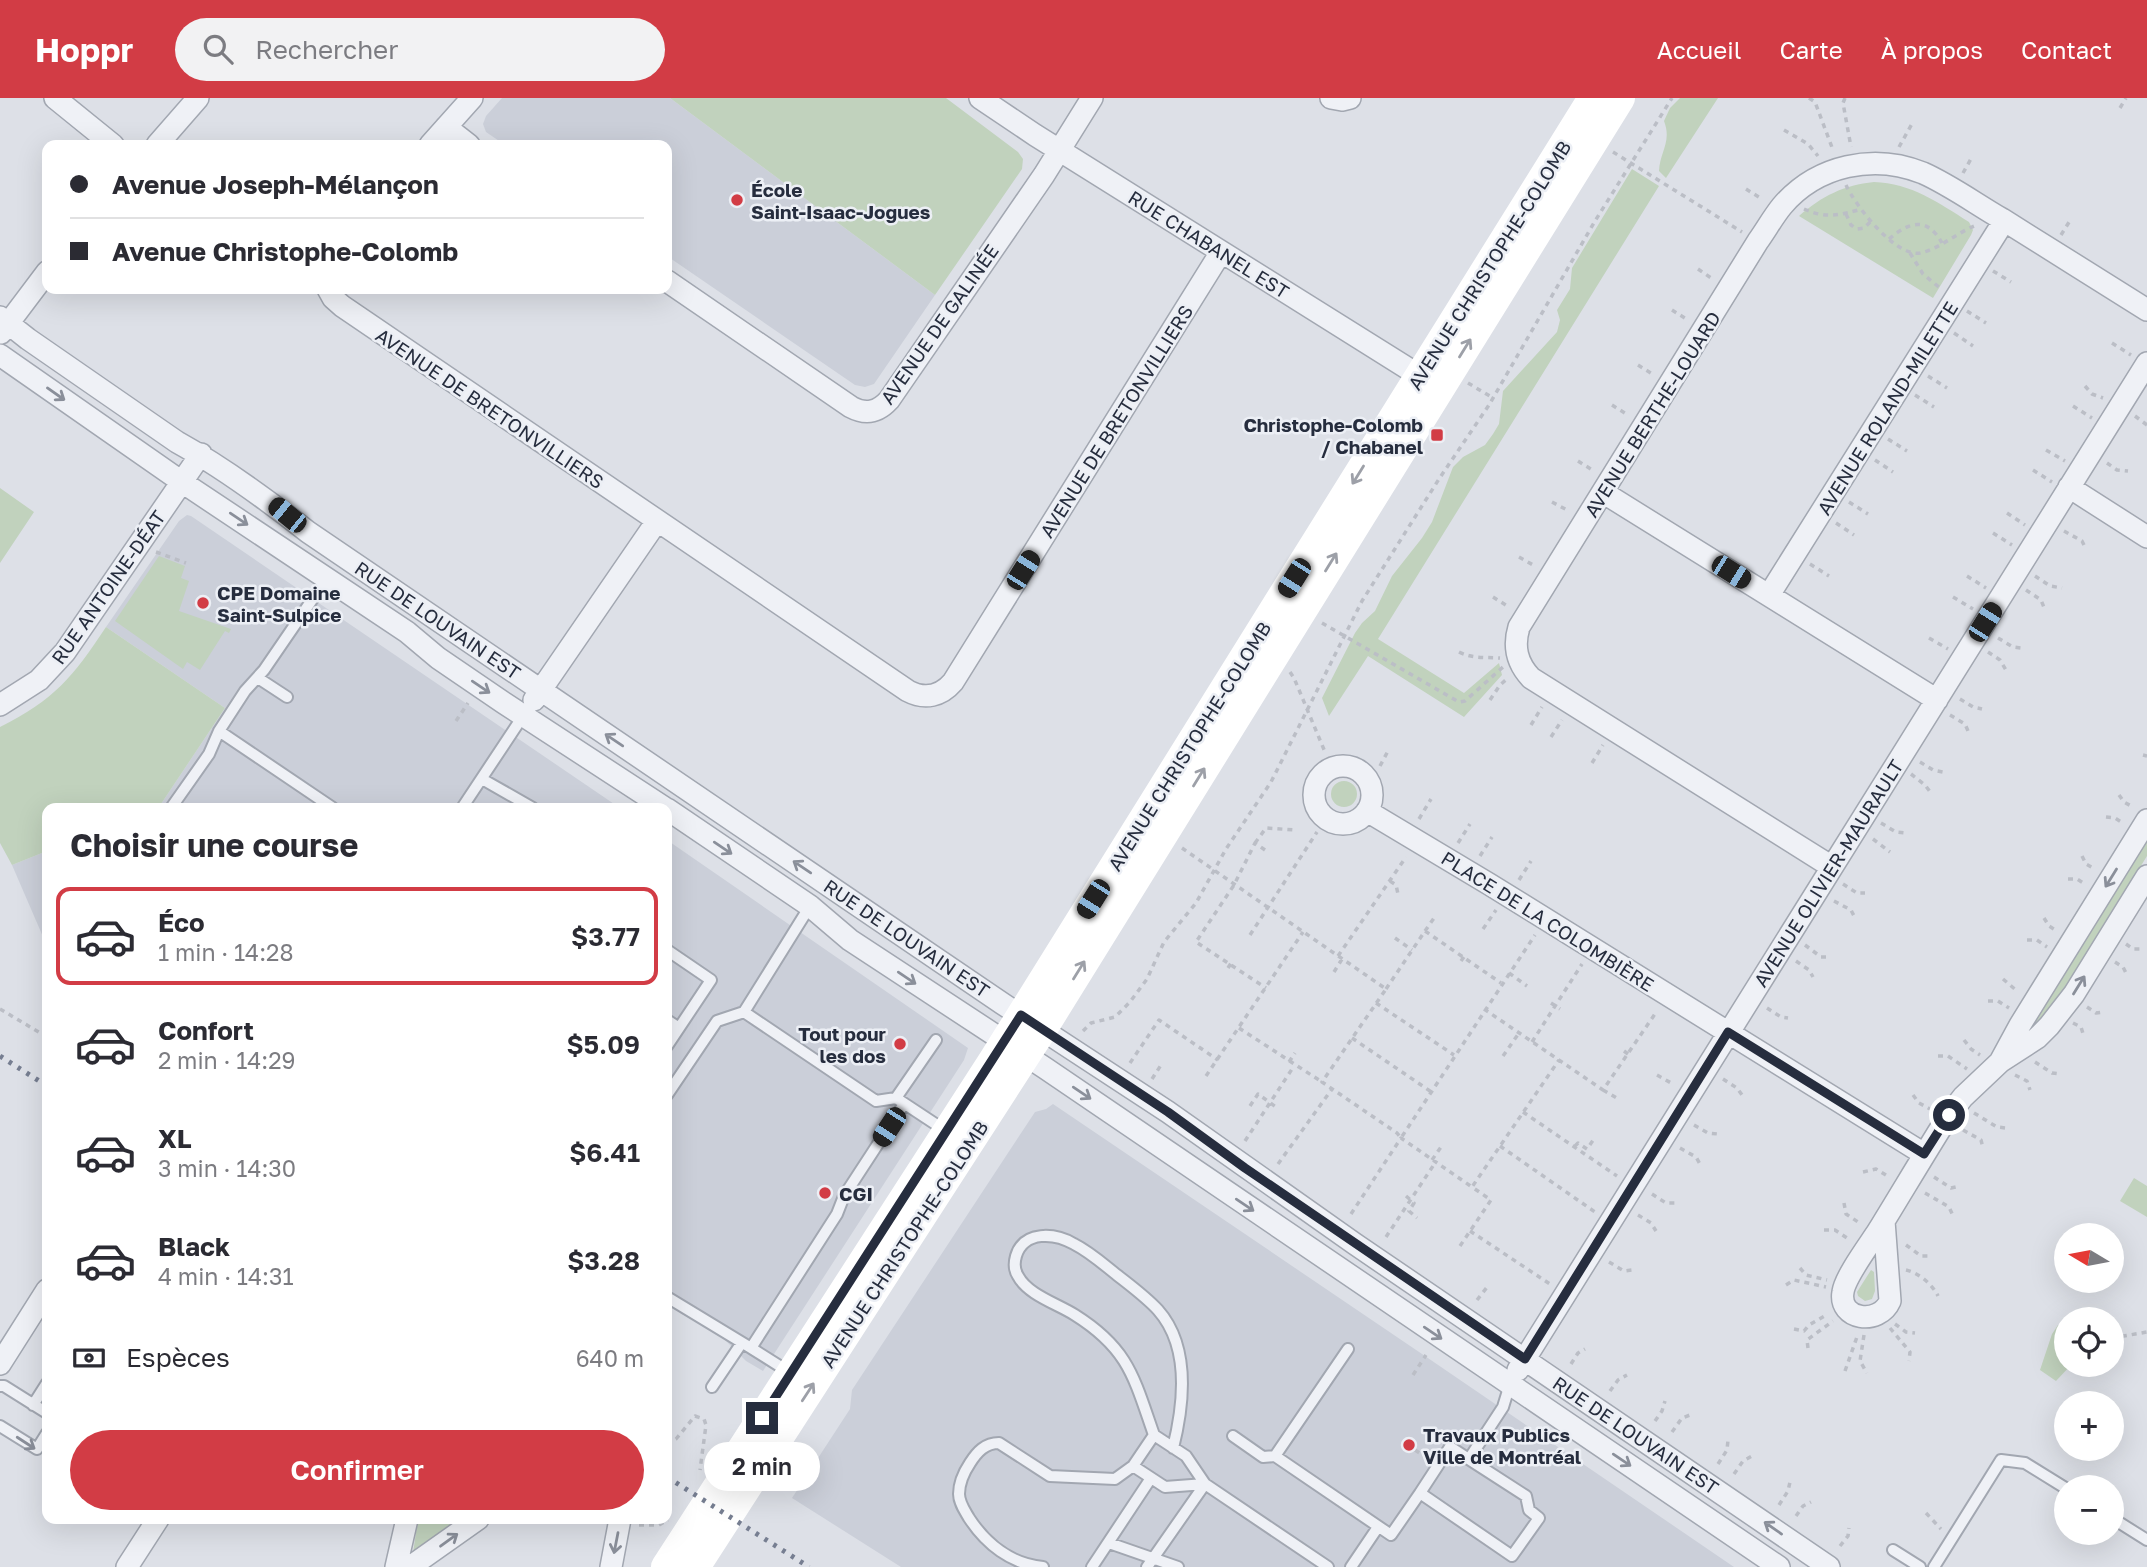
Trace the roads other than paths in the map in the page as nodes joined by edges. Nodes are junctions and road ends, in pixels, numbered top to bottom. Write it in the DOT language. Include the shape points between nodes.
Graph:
graph roads {
  1 [pos="55,98"];
  2 [pos="198,98"];
  3 [pos="472,98"];
  4 [pos="980,98"];
  5 [pos="1092,98"];
  6 [pos="1332,98"];
  7 [pos="1350,98"];
  8 [pos="1593,98"];
  9 [pos="1620,98"];
  10 [pos="446,127"];
  11 [pos="107,140"];
  12 [pos="161,140"];
  13 [pos="434,140"];
  14 [pos="463,140"];
  15 [pos="1059,150"];
  16 [pos="2004,221"];
  17 [pos="1221,252"];
  18 [pos="42,278"];
  19 [pos="672,284"];
  20 [pos="330,294"];
  21 [pos="2147,310"];
  22 [pos="3,325"];
  23 [pos="0,355"];
  24 [pos="2139,359"];
  25 [pos="1430,382"];
  26 [pos="201,454"];
  27 [pos="182,482"];
  28 [pos="2061,485"];
  29 [pos="1604,493"];
  30 [pos="657,521"];
  31 [pos="2147,537"];
  32 [pos="327,579"];
  33 [pos="1769,595"];
  34 [pos="258,678"];
  35 [pos="541,690"];
  36 [pos="287,697"];
  37 [pos="0,705"];
  38 [pos="1943,707"];
  39 [pos="523,716"];
  40 [pos="219,731"];
  41 [pos="481,779"];
  42 [pos="175,803"];
  43 [pos="326,803"];
  44 [pos="465,803"];
  45 [pos="524,803"];
  46 [pos="657,803"];
  47 [pos="1367,811"];
  48 [pos="672,813"];
  49 [pos="2139,819"];
  50 [pos="1837,875"];
  51 [pos="2147,876"];
  52 [pos="810,906"];
  53 [pos="672,954"];
  54 [pos="744,1012"];
  55 [pos="1032,1021"];
  56 [pos="672,1023"];
  57 [pos="679,1028"];
  58 [pos="1728,1032"];
  59 [pos="672,1038"];
  60 [pos="936,1040"];
  61 [pos="1015,1049"];
  62 [pos="1998,1064"];
  63 [pos="672,1088"];
  64 [pos="900,1101"];
  65 [pos="947,1132"];
  66 [pos="1924,1154"];
  67 [pos="1884,1221"];
  68 [pos="42,1298"];
  69 [pos="672,1300"];
  70 [pos="746,1346"];
  71 [pos="1348,1349"];
  72 [pos="1525,1359"];
  73 [pos="0,1364"];
  74 [pos="791,1374"];
  75 [pos="1510,1384"];
  76 [pos="0,1386"];
  77 [pos="712,1387"];
  78 [pos="42,1391"];
  79 [pos="33,1405"];
  80 [pos="42,1410"];
  81 [pos="0,1426"];
  82 [pos="1154,1436"];
  83 [pos="1233,1436"];
  84 [pos="42,1441"];
  85 [pos="1174,1448"];
  86 [pos="1275,1456"];
  87 [pos="1469,1459"];
  88 [pos="1133,1466"];
  89 [pos="1151,1478"];
  90 [pos="2054,1481"];
  91 [pos="1205,1484"];
  92 [pos="1420,1493"];
  93 [pos="155,1524"];
  94 [pos="406,1524"];
  95 [pos="471,1524"];
  96 [pos="625,1524"];
  97 [pos="2124,1526"];
  98 [pos="1378,1527"];
  99 [pos="2147,1540"];
  100 [pos="1109,1543"];
  101 [pos="1893,1550"];
  102 [pos="1150,1563"];
  103 [pos="1818,1564"];
  104 [pos="127,1567"];
  105 [pos="396,1567"];
  106 [pos="410,1567"];
  107 [pos="611,1567"];
  108 [pos="666,1567"];
  109 [pos="695,1567"];
  110 [pos="1043,1567"];
  111 [pos="1092,1567"];
  112 [pos="1178,1567"];
  113 [pos="1328,1567"];
  114 [pos="1351,1567"];
  115 [pos="1779,1567"];
  116 [pos="1920,1567"];
  117 [pos="1934,1567"];
  1 -- 11 [label="street"];
  2 -- 12 [label="street"];
  3 -- 10 [label="street"];
  4 -- 15 [label="street, RUE CHABANEL EST"];
  5 -- 15 [label="street, AVENUE DE GALINÉE"];
  6 -- 7 [label="street"];
  8 -- 25 [label="main road, AVENUE CHRISTOPHE-COLOMB"];
  25 -- 9 [label="main road, AVENUE CHRISTOPHE-COLOMB, one-way"];
  10 -- 13 [label="street"];
  10 -- 14 [label="street"];
  15 -- 17 [label="street, RUE CHABANEL EST"];
  15 -- 19 [label="street, AVENUE DE GALINÉE" via="889,400 877,410 851,407"];
  16 -- 21 [label="street, AVENUE BERTHE-LOUARD"];
  16 -- 29 [label="street, AVENUE BERTHE-LOUARD" via="1930,176 1902,166 1850,165 1814,180 1782,206"];
  16 -- 33 [label="street, AVENUE ROLAND-MILETTE"];
  17 -- 25 [label="street, RUE CHABANEL EST"];
  17 -- 30 [label="street, AVENUE DE BRETONVILLIERS" via="953,682 941,692 924,696 908,691"];
  18 -- 22 [label="street"];
  20 -- 30 [label="street, AVENUE DE BRETONVILLIERS"];
  22 -- 26 [label="street, RUE DE LOUVAIN EST"];
  23 -- 27 [label="street, RUE DE LOUVAIN EST, one-way"];
  24 -- 28 [label="street, AVENUE OLIVIER-MAURAULT"];
  25 -- 55 [label="main road, AVENUE CHRISTOPHE-COLOMB"];
  26 -- 27 [label="street, RUE ANTOINE-DÉAT"];
  26 -- 35 [label="street, RUE DE LOUVAIN EST"];
  27 -- 32 [label="street, RUE DE LOUVAIN EST, one-way"];
  27 -- 37 [label="street, RUE ANTOINE-DÉAT" via="58,660 31,686"];
  28 -- 31 [label="street"];
  28 -- 38 [label="street, AVENUE OLIVIER-MAURAULT"];
  29 -- 33 [label="street"];
  29 -- 50 [label="street, AVENUE BERTHE-LOUARD" via="1519,627 1516,648 1522,667 1537,682"];
  30 -- 35 [label="street"];
  32 -- 34 [label="lane"];
  32 -- 39 [label="street, RUE DE LOUVAIN EST, one-way"];
  33 -- 38 [label="street"];
  34 -- 36 [label="lane"];
  34 -- 40 [label="lane"];
  35 -- 39 [label="street"];
  55 -- 35 [label="street, RUE DE LOUVAIN EST, one-way"];
  38 -- 50 [label="street, AVENUE OLIVIER-MAURAULT"];
  39 -- 41 [label="lane"];
  39 -- 46 [label="street, RUE DE LOUVAIN EST"];
  40 -- 42 [label="lane" via="209,754"];
  40 -- 43 [label="lane"];
  41 -- 44 [label="lane"];
  41 -- 45 [label="lane"];
  47 -- 58 [label="street, PLACE DE LA COLOMBIÈRE"];
  48 -- 52 [label="street, RUE DE LOUVAIN EST, one-way"];
  49 -- 62 [label="street, one-way"];
  50 -- 58 [label="street, AVENUE OLIVIER-MAURAULT"];
  62 -- 51 [label="street, one-way" via="2037,1038 2058,1016"];
  52 -- 54 [label="lane"];
  52 -- 61 [label="street, RUE DE LOUVAIN EST, one-way" via="850,940"];
  53 -- 57 [label="lane" via="711,981"];
  54 -- 63 [label="lane" via="717,1021"];
  54 -- 64 [label="lane" via="876,1101"];
  55 -- 61 [label="main road, AVENUE CHRISTOPHE-COLOMB"];
  55 -- 72 [label="street, RUE DE LOUVAIN EST"];
  56 -- 57 [label="lane"];
  57 -- 59 [label="lane"];
  58 -- 66 [label="street, PLACE DE LA COLOMBIÈRE"];
  58 -- 72 [label="street, AVENUE OLIVIER-MAURAULT"];
  60 -- 64 [label="lane"];
  61 -- 65 [label="main road, AVENUE CHRISTOPHE-COLOMB"];
  61 -- 75 [label="street, RUE DE LOUVAIN EST, one-way"];
  109 -- 61 [label="main road, AVENUE CHRISTOPHE-COLOMB, one-way"];
  62 -- 66 [label="street" via="1956,1105"];
  64 -- 65 [label="lane"];
  64 -- 70 [label="lane" via="836,1213"];
  65 -- 74 [label="main road, AVENUE CHRISTOPHE-COLOMB"];
  66 -- 67 [label="street"];
  68 -- 73 [label="street"];
  69 -- 70 [label="lane"];
  70 -- 74 [label="lane"];
  70 -- 77 [label="lane"];
  71 -- 86 [label="lane"];
  72 -- 75 [label="street, AVENUE OLIVIER-MAURAULT"];
  103 -- 72 [label="street, RUE DE LOUVAIN EST, one-way"];
  74 -- 108 [label="main road, AVENUE CHRISTOPHE-COLOMB"];
  75 -- 87 [label="lane" via="1503,1408"];
  75 -- 115 [label="street, RUE DE LOUVAIN EST, one-way"];
  76 -- 79 [label="lane"];
  78 -- 79 [label="lane"];
  79 -- 80 [label="lane"];
  81 -- 84 [label="lane, one-way" via="37,1449"];
  82 -- 85 [label="lane"];
  82 -- 85 [label="lane" via="1134,1376 1118,1349 1019,1279 1015,1258 1026,1241 1048,1236 1086,1250 1159,1312 1171,1330 1181,1371 1182,1399"];
  82 -- 88 [label="lane"];
  83 -- 86 [label="lane" via="1263,1457"];
  85 -- 91 [label="lane" via="1186,1456"];
  86 -- 98 [label="lane"];
  87 -- 92 [label="lane" via="1450,1447"];
  87 -- 92 [label="lane" via="1526,1496 1529,1510 1539,1518 1512,1556"];
  88 -- 89 [label="lane"];
  88 -- 110 [label="lane" via="1115,1479 1060,1477 1041,1472 999,1443 974,1456 961,1481 963,1508 979,1533 1000,1552"];
  89 -- 91 [label="lane" via="1165,1487"];
  89 -- 100 [label="lane"];
  90 -- 117 [label="lane" via="2025,1463 2001,1460"];
  91 -- 102 [label="lane"];
  91 -- 113 [label="lane"];
  92 -- 98 [label="lane" via="1391,1535"];
  93 -- 104 [label="street"];
  94 -- 105 [label="street"];
  106 -- 95 [label="street, one-way"];
  96 -- 107 [label="street, one-way"];
  97 -- 99 [label="lane"];
  98 -- 114 [label="lane"];
  100 -- 102 [label="lane"];
  100 -- 111 [label="lane"];
  101 -- 116 [label="lane"];
  102 -- 112 [label="lane"];
}
